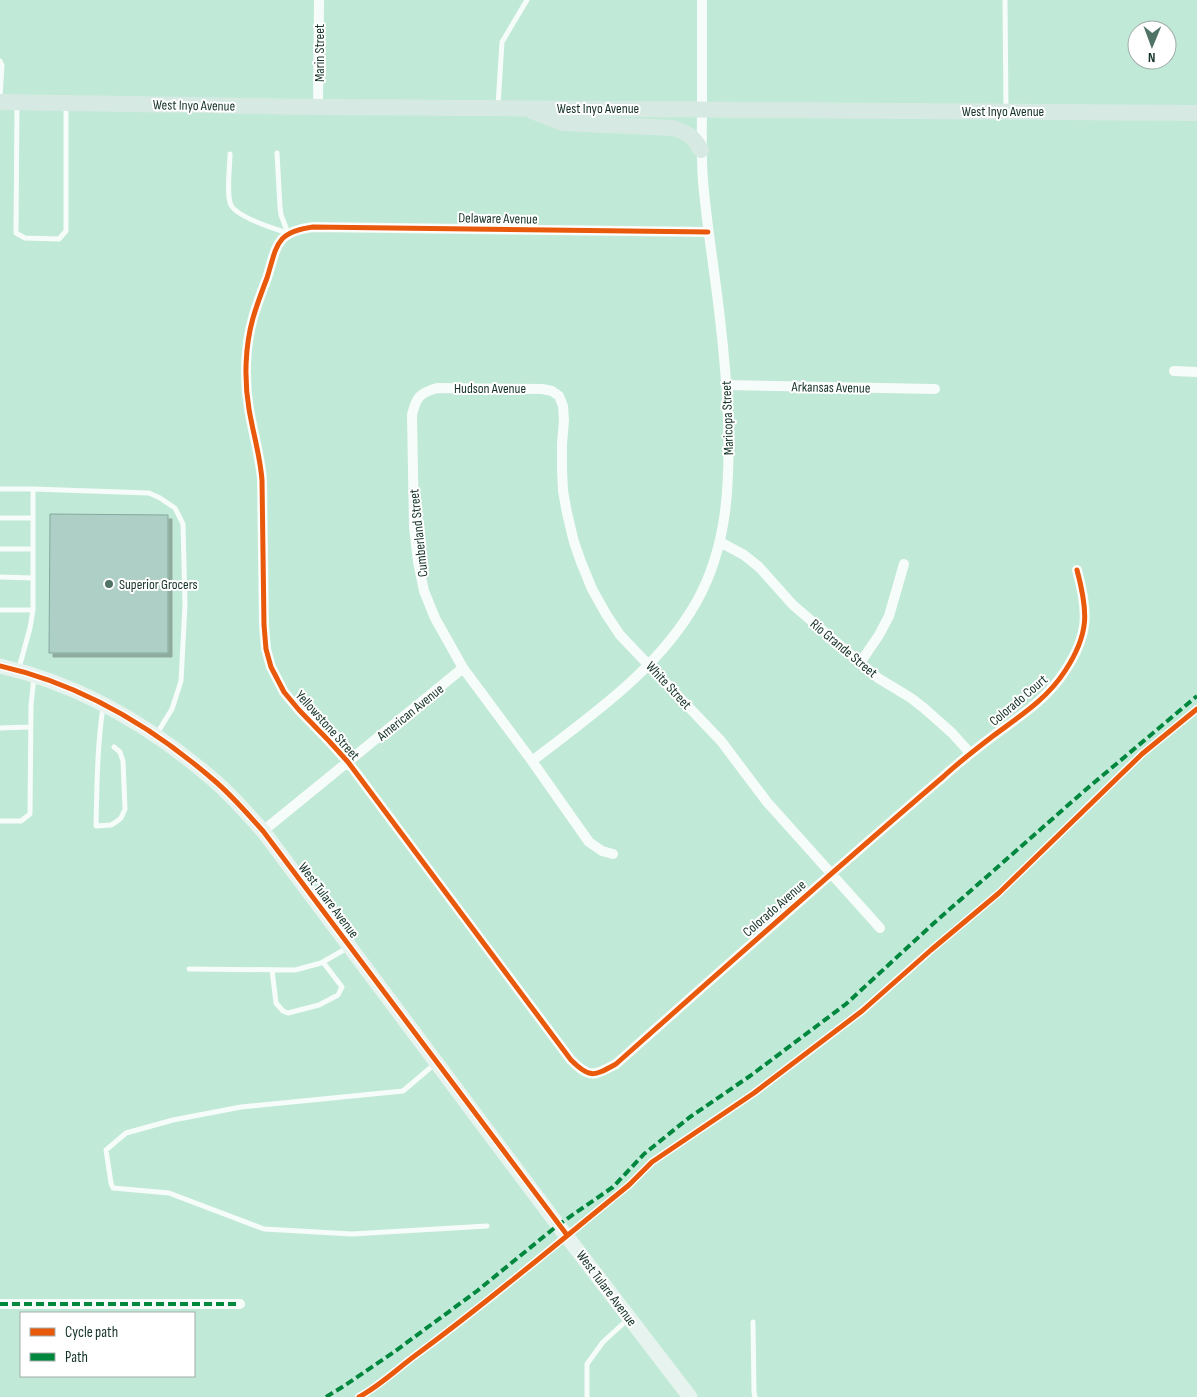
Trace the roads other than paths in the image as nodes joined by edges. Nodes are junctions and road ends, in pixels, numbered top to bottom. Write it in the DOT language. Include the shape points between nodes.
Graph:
graph roads {
  1 [pos="319,0"];
  2 [pos="527,0"];
  3 [pos="702,0"];
  4 [pos="1005,0"];
  5 [pos="0,61"];
  6 [pos="0,100"];
  7 [pos="17,102"];
  8 [pos="66,103"];
  9 [pos="318,106"];
  10 [pos="498,107"];
  11 [pos="523,107"];
  12 [pos="702,109"];
  13 [pos="1006,111"];
  14 [pos="1197,112"];
  15 [pos="701,150"];
  16 [pos="277,153"];
  17 [pos="230,154"];
  18 [pos="708,232"];
  19 [pos="288,233"];
  20 [pos="1174,371"];
  21 [pos="1197,372"];
  22 [pos="726,385"];
  23 [pos="935,388"];
  24 [pos="420,395"];
  25 [pos="560,396"];
  26 [pos="0,489"];
  27 [pos="33,489"];
  28 [pos="0,518"];
  29 [pos="33,518"];
  30 [pos="720,542"];
  31 [pos="0,549"];
  32 [pos="32,549"];
  33 [pos="904,564"];
  34 [pos="1077,570"];
  35 [pos="0,577"];
  36 [pos="32,578"];
  37 [pos="0,610"];
  38 [pos="33,610"];
  39 [pos="860,663"];
  40 [pos="649,665"];
  41 [pos="0,666"];
  42 [pos="463,668"];
  43 [pos="18,671"];
  44 [pos="34,676"];
  45 [pos="104,704"];
  46 [pos="30,727"];
  47 [pos="0,728"];
  48 [pos="156,736"];
  49 [pos="114,747"];
  50 [pos="970,753"];
  51 [pos="532,761"];
  52 [pos="348,762"];
  53 [pos="0,821"];
  54 [pos="263,831"];
  55 [pos="613,854"];
  56 [pos="830,874"];
  57 [pos="880,928"];
  58 [pos="349,946"];
  59 [pos="323,962"];
  60 [pos="189,969"];
  61 [pos="272,970"];
  62 [pos="436,1063"];
  63 [pos="590,1074"];
  64 [pos="487,1226"];
  65 [pos="0,1304"];
  66 [pos="240,1304"];
  67 [pos="630,1318"];
  68 [pos="753,1322"];
  69 [pos="587,1397"];
  70 [pos="690,1397"];
  71 [pos="755,1397"];
  1 -- 9 [label="street, Marin Street"];
  2 -- 10 [label="lane" via="502,42"];
  3 -- 12 [label="street, Maricopa Street"];
  4 -- 13 [label="lane"];
  5 -- 6 [label="lane"];
  6 -- 7 [label="main road, West Inyo Avenue"];
  7 -- 8 [label="main road, West Inyo Avenue"];
  7 -- 8 [label="lane" via="16,232 26,238 42,239 59,239 66,231"];
  8 -- 9 [label="main road, West Inyo Avenue"];
  9 -- 10 [label="main road, West Inyo Avenue"];
  10 -- 11 [label="main road, West Inyo Avenue"];
  11 -- 12 [label="main road, West Inyo Avenue"];
  11 -- 15 [label="main road" via="563,123 672,128 695,139"];
  12 -- 13 [label="main road, West Inyo Avenue"];
  12 -- 15 [label="street, Maricopa Street"];
  13 -- 14 [label="main road, West Inyo Avenue"];
  15 -- 18 [label="street, Maricopa Street"];
  16 -- 19 [label="lane" via="281,215"];
  17 -- 19 [label="lane" via="232,207 261,224"];
  18 -- 19 [label="street, Delaware Avenue" via="312,227"];
  18 -- 22 [label="street, Maricopa Street"];
  19 -- 52 [label="street, Yellowstone Street" via="280,241 252,319 246,364 248,408 262,480 266,649 284,692"];
  20 -- 21 [label="street"];
  22 -- 23 [label="street, Arkansas Avenue"];
  22 -- 30 [label="street, Maricopa Street" via="729,474"];
  24 -- 25 [label="street, Hudson Avenue" via="437,388 523,388 552,391"];
  24 -- 42 [label="street, Cumberland Street" via="412,415 414,526 418,562 424,591 435,618"];
  25 -- 40 [label="street, White Street" via="564,420 563,491 574,542 592,589 606,614 620,635"];
  26 -- 27 [label="lane"];
  27 -- 29 [label="lane"];
  27 -- 48 [label="lane" via="149,492 175,508 183,524 185,606 181,681 172,709"];
  28 -- 29 [label="lane"];
  29 -- 32 [label="lane"];
  30 -- 39 [label="street, Rio Grande Street" via="759,567 793,605"];
  30 -- 40 [label="street, Maricopa Street" via="698,599 662,652"];
  31 -- 32 [label="lane"];
  32 -- 36 [label="lane"];
  33 -- 39 [label="street" via="889,616"];
  34 -- 50 [label="street, Colorado Court" via="1086,615 1076,652 1065,671 1050,692"];
  35 -- 36 [label="lane"];
  36 -- 38 [label="lane"];
  37 -- 38 [label="lane"];
  38 -- 43 [label="lane"];
  39 -- 50 [label="street, Rio Grande Street" via="925,709"];
  40 -- 51 [label="street, Maricopa Street"];
  40 -- 56 [label="street, White Street" via="721,741 767,802"];
  41 -- 43 [label="main road, West Tulare Avenue"];
  42 -- 51 [label="street, Cumberland Street"];
  42 -- 52 [label="street, American Avenue"];
  43 -- 44 [label="main road, West Tulare Avenue"];
  44 -- 45 [label="main road, West Tulare Avenue"];
  44 -- 46 [label="lane"];
  45 -- 48 [label="main road, West Tulare Avenue"];
  45 -- 49 [label="lane" via="97,765 96,826 111,825 121,818 125,809 123,762 120,752"];
  46 -- 47 [label="lane"];
  46 -- 53 [label="lane" via="30,814 21,821"];
  48 -- 54 [label="main road, West Tulare Avenue" via="216,782"];
  50 -- 56 [label="street, Colorado Avenue"];
  51 -- 55 [label="street, Cumberland Street" via="589,842"];
  52 -- 54 [label="street, American Avenue"];
  52 -- 63 [label="street, Yellowstone Street" via="571,1060"];
  54 -- 58 [label="main road, West Tulare Avenue"];
  56 -- 57 [label="street, White Street"];
  56 -- 63 [label="street, Colorado Avenue" via="616,1064"];
  58 -- 59 [label="lane"];
  58 -- 62 [label="main road, West Tulare Avenue"];
  59 -- 61 [label="lane" via="295,970"];
  59 -- 61 [label="lane" via="342,986 338,995 319,1005 288,1013 276,1003"];
  60 -- 61 [label="lane"];
  62 -- 64 [label="lane" via="403,1091 241,1107 126,1133 106,1150 112,1188 169,1193 264,1229 352,1234"];
  62 -- 67 [label="main road, West Tulare Avenue"];
  65 -- 66 [label="street"];
  67 -- 69 [label="lane" via="603,1342 587,1364"];
  67 -- 70 [label="main road, West Tulare Avenue"];
  68 -- 71 [label="lane"];
}
